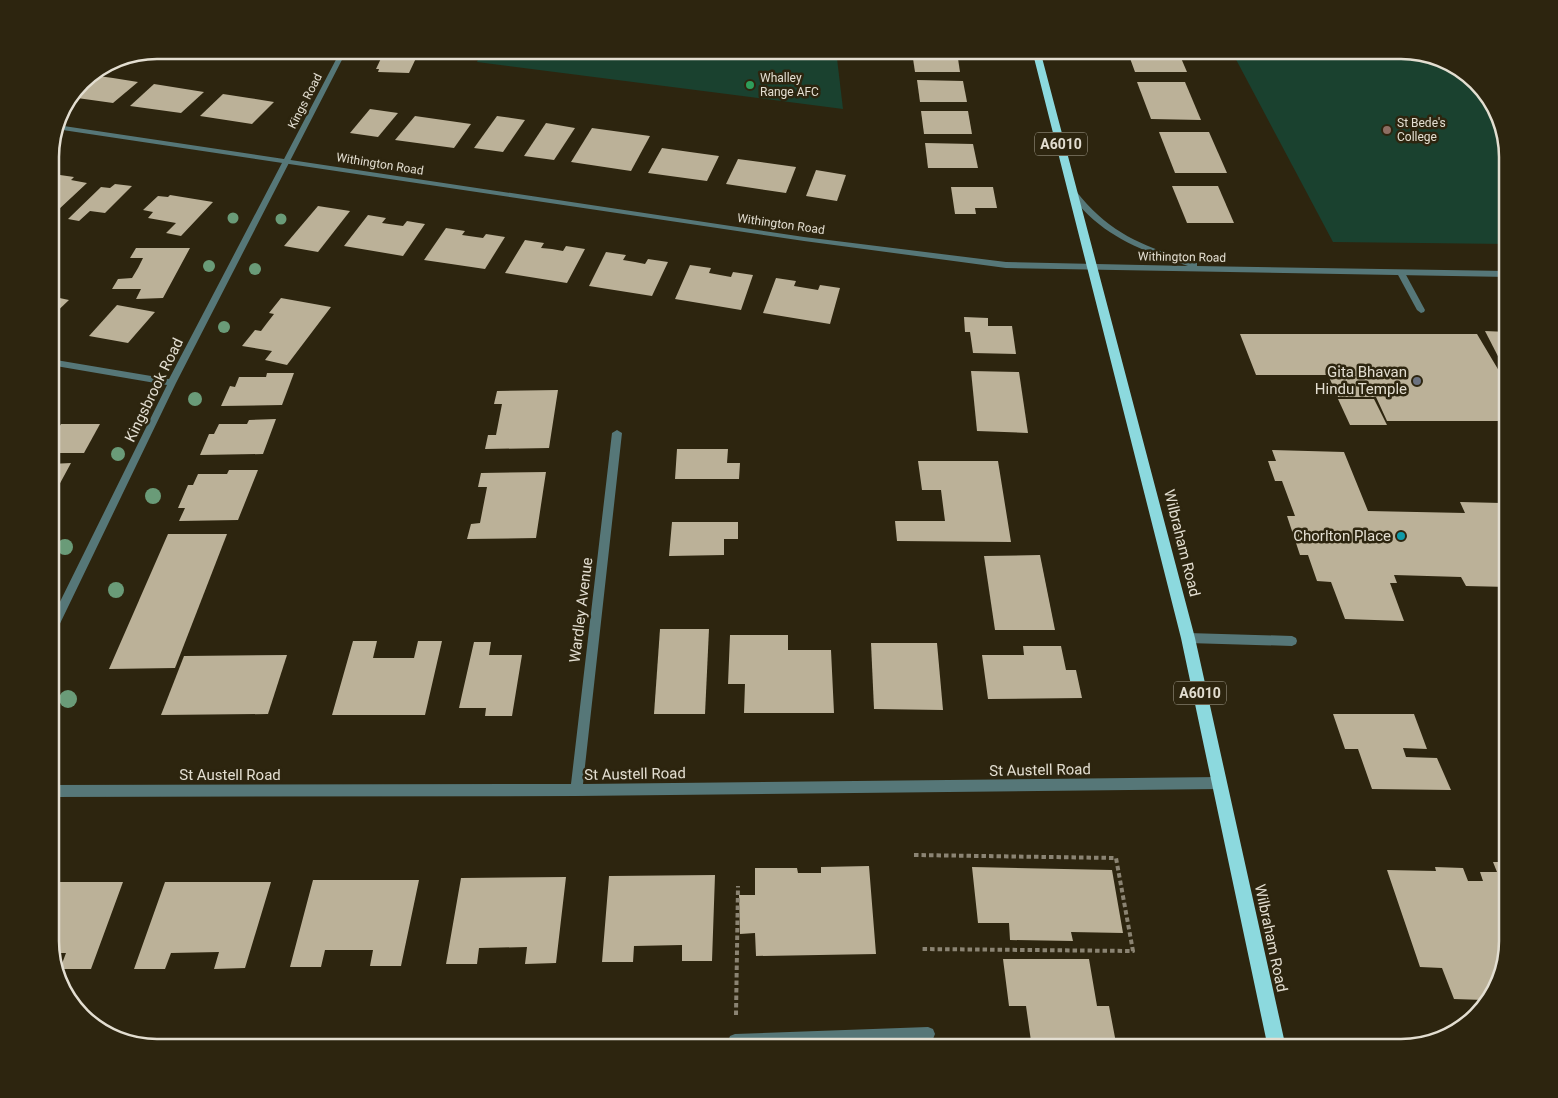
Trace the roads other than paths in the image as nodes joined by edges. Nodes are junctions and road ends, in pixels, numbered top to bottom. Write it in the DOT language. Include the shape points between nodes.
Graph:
graph roads {
  1 [pos="339,59"];
  2 [pos="1038,59"];
  3 [pos="63,128"];
  4 [pos="286,162"];
  5 [pos="1074,193"];
  6 [pos="1093,268"];
  7 [pos="1203,268"];
  8 [pos="1401,273"];
  9 [pos="1499,274"];
  10 [pos="1421,310"];
  11 [pos="59,364"];
  12 [pos="172,383"];
  13 [pos="617,433"];
  14 [pos="59,615"];
  15 [pos="1188,638"];
  16 [pos="1292,641"];
  17 [pos="1220,783"];
  18 [pos="576,790"];
  19 [pos="59,791"];
  20 [pos="928,1034"];
  21 [pos="808,1039"];
  22 [pos="1275,1039"];
  1 -- 4 [label="street, Kings Road"];
  2 -- 5 [label="highway, Wilbraham Road / A6010"];
  3 -- 4 [label="street, Withington Road"];
  4 -- 6 [label="street, Withington Road" via="804,239 1006,265"];
  4 -- 12 [label="street, Kingsbrook Road"];
  5 -- 6 [label="highway, Wilbraham Road / A6010"];
  5 -- 7 [label="street" via="1088,211 1130,243"];
  6 -- 7 [label="street, Withington Road"];
  6 -- 15 [label="highway, Wilbraham Road / A6010"];
  7 -- 8 [label="street, Withington Road"];
  8 -- 9 [label="street, Withington Road"];
  8 -- 10 [label="street"];
  11 -- 12 [label="street"];
  12 -- 14 [label="street, Kingsbrook Road"];
  13 -- 18 [label="street, Wardley Avenue"];
  15 -- 16 [label="street"];
  15 -- 17 [label="highway, Wilbraham Road / A6010"];
  17 -- 18 [label="street, St Austell Road"];
  17 -- 22 [label="highway, Wilbraham Road / A6010"];
  18 -- 19 [label="street, St Austell Road"];
  20 -- 21 [label="street"];
}
